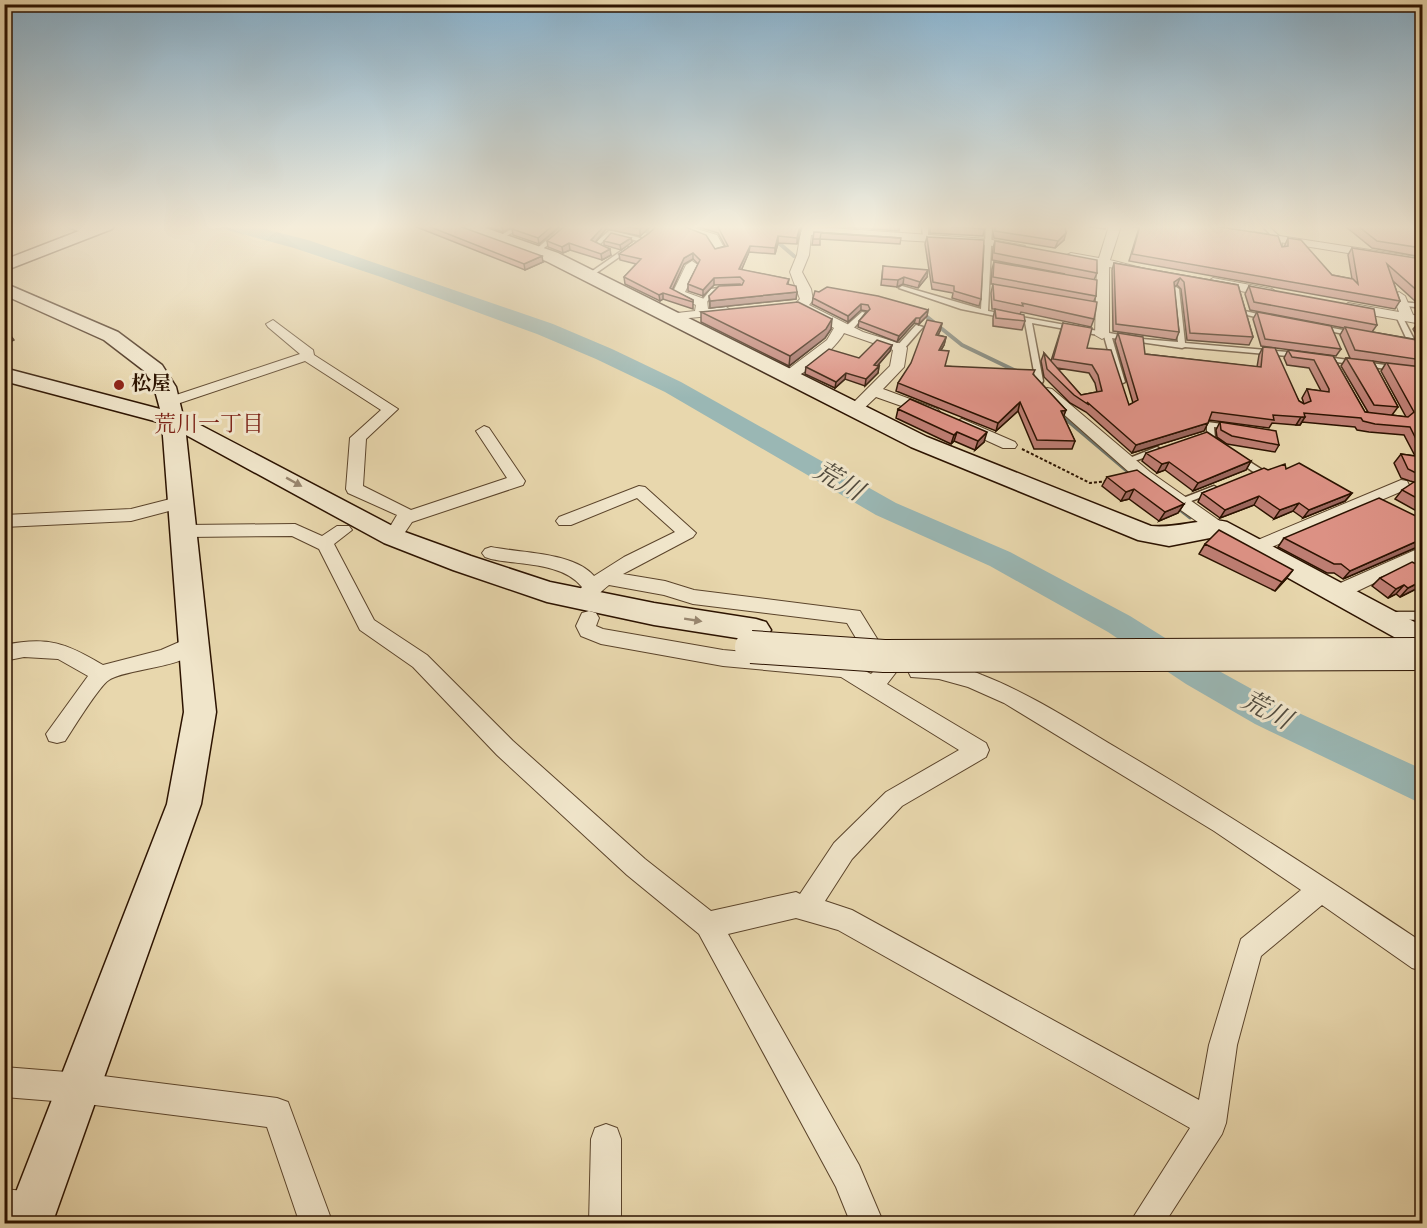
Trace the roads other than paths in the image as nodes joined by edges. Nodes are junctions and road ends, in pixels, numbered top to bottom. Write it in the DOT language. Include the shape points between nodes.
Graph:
graph roads {
  1 [pos="606,283"];
  2 [pos="683,283"];
  3 [pos="802,283"];
  4 [pos="984,283"];
  5 [pos="1098,283"];
  6 [pos="1215,283"];
  7 [pos="984,287"];
  8 [pos="4,288"];
  9 [pos="740,288"];
  10 [pos="902,288"];
  11 [pos="995,289"];
  12 [pos="1176,289"];
  13 [pos="1284,295"];
  14 [pos="1330,303"];
  15 [pos="1242,304"];
  16 [pos="1422,306"];
  17 [pos="1402,308"];
  18 [pos="702,309"];
  19 [pos="745,310"];
  20 [pos="984,312"];
  21 [pos="864,313"];
  22 [pos="1245,313"];
  23 [pos="673,317"];
  24 [pos="1028,320"];
  25 [pos="1277,320"];
  26 [pos="1422,320"];
  27 [pos="1248,322"];
  28 [pos="273,324"];
  29 [pos="1309,326"];
  30 [pos="919,327"];
  31 [pos="845,328"];
  32 [pos="1330,330"];
  33 [pos="1105,335"];
  34 [pos="1362,336"];
  35 [pos="1335,340"];
  36 [pos="1253,341"];
  37 [pos="1393,342"];
  38 [pos="1182,346"];
  39 [pos="900,348"];
  40 [pos="1256,350"];
  41 [pos="1340,350"];
  42 [pos="1275,352"];
  43 [pos="307,356"];
  44 [pos="1331,359"];
  45 [pos="1344,360"];
  46 [pos="1280,362"];
  47 [pos="1370,363"];
  48 [pos="1336,368"];
  49 [pos="1422,372"];
  50 [pos="1375,373"];
  51 [pos="4,374"];
  52 [pos="787,377"];
  53 [pos="1039,381"];
  54 [pos="4,385"];
  55 [pos="1122,388"];
  56 [pos="874,391"];
  57 [pos="854,411"];
  58 [pos="172,421"];
  59 [pos="1240,429"];
  60 [pos="484,431"];
  61 [pos="1009,445"];
  62 [pos="1171,446"];
  63 [pos="1126,461"];
  64 [pos="1247,476"];
  65 [pos="1225,485"];
  66 [pos="1406,486"];
  67 [pos="1373,498"];
  68 [pos="1181,502"];
  69 [pos="1393,508"];
  70 [pos="184,517"];
  71 [pos="4,521"];
  72 [pos="565,521"];
  73 [pos="400,527"];
  74 [pos="1218,528"];
  75 [pos="333,537"];
  76 [pos="1254,548"];
  77 [pos="491,553"];
  78 [pos="1422,553"];
  79 [pos="1336,593"];
  80 [pos="592,595"];
  81 [pos="1379,616"];
  82 [pos="1422,616"];
  83 [pos="1422,638"];
  84 [pos="753,639"];
  85 [pos="193,644"];
  86 [pos="4,653"];
  87 [pos="1422,654"];
  88 [pos="101,674"];
  89 [pos="880,678"];
  90 [pos="57,735"];
  91 [pos="1321,890"];
  92 [pos="806,908"];
  93 [pos="708,925"];
  94 [pos="1422,958"];
  95 [pos="4,1082"];
  96 [pos="79,1088"];
  97 [pos="1211,1123"];
  98 [pos="606,1139"];
  99 [pos="22,1212"];
  100 [pos="317,1224"];
  101 [pos="605,1224"];
  102 [pos="868,1224"];
  103 [pos="1145,1224"];
  1 -- 23 [label="street"];
  2 -- 18 [label="street" via="678,294"];
  3 -- 31 [label="street" via="807,300 795,305"];
  4 -- 7 [label="lane"];
  5 -- 33 [label="street"];
  6 -- 13 [label="street" via="1239,291"];
  7 -- 11 [label="lane"];
  7 -- 20 [label="lane"];
  8 -- 58 [label="street" via="111,336 155,369"];
  9 -- 18 [label="lane" via="716,288"];
  10 -- 20 [label="lane" via="958,308"];
  12 -- 38 [label="lane"];
  14 -- 17 [label="street"];
  15 -- 22 [label="lane"];
  16 -- 17 [label="lane"];
  17 -- 26 [label="street"];
  17 -- 37 [label="lane" via="1413,345"];
  18 -- 19 [label="street"];
  18 -- 23 [label="street"];
  20 -- 24 [label="lane"];
  21 -- 31 [label="lane"];
  22 -- 25 [label="lane"];
  22 -- 27 [label="lane"];
  23 -- 52 [label="street"];
  24 -- 33 [label="lane"];
  24 -- 53 [label="lane"];
  28 -- 43 [label="street"];
  29 -- 32 [label="lane"];
  30 -- 39 [label="lane"];
  31 -- 39 [label="street"];
  31 -- 52 [label="street" via="832,343"];
  32 -- 34 [label="lane"];
  32 -- 35 [label="lane"];
  33 -- 38 [label="lane"];
  33 -- 55 [label="lane"];
  36 -- 40 [label="lane"];
  38 -- 40 [label="lane"];
  39 -- 56 [label="street" via="897,367"];
  40 -- 42 [label="lane"];
  41 -- 45 [label="lane"];
  42 -- 44 [label="lane"];
  42 -- 46 [label="lane"];
  43 -- 58 [label="street"];
  43 -- 73 [label="street" via="390,409 358,438 354,489 404,512"];
  44 -- 45 [label="lane"];
  44 -- 48 [label="lane"];
  45 -- 47 [label="lane"];
  47 -- 49 [label="lane"];
  47 -- 50 [label="lane"];
  51 -- 58 [label="street"];
  52 -- 57 [label="street"];
  53 -- 63 [label="street" via="1059,404"];
  54 -- 58 [label="street" via="102,414"];
  56 -- 57 [label="street"];
  56 -- 61 [label="street" via="942,412"];
  57 -- 74 [label="street" via="918,442 1147,534 1169,537"];
  58 -- 70 [label="street"];
  58 -- 73 [label="street, one-way"];
  58 -- 75 [label="street" via="226,465"];
  59 -- 64 [label="lane" via="1210,424 1208,437 1258,471"];
  60 -- 73 [label="street" via="518,481 485,489"];
  62 -- 63 [label="lane"];
  63 -- 68 [label="street"];
  65 -- 68 [label="lane"];
  66 -- 67 [label="street"];
  67 -- 69 [label="street"];
  67 -- 76 [label="street"];
  68 -- 74 [label="street"];
  70 -- 71 [label="street" via="131,515"];
  70 -- 75 [label="street"];
  70 -- 85 [label="street"];
  72 -- 80 [label="street" via="639,491 687,533 617,567"];
  73 -- 80 [label="street" via="547,592"];
  74 -- 76 [label="street"];
  75 -- 80 [label="street" via="515,598"];
  75 -- 93 [label="street" via="367,625 420,661 513,756 636,867"];
  76 -- 79 [label="street"];
  77 -- 80 [label="street" via="574,569 587,577"];
  78 -- 79 [label="street" via="1408,567"];
  79 -- 81 [label="street"];
  80 -- 84 [label="street"];
  80 -- 89 [label="street" via="665,588 693,597 853,616"];
  80 -- 89 [label="street" via="586,626 588,631 601,636 723,658 845,669"];
  81 -- 82 [label="lane"];
  81 -- 83 [label="street"];
  83 -- 84 [label="street" via="1363,633"];
  84 -- 87 [label="street, bridge" via="895,656"];
  85 -- 88 [label="street" via="166,657"];
  85 -- 96 [label="street" via="200,712 184,804"];
  86 -- 88 [label="street" via="62,651"];
  88 -- 90 [label="street"];
  89 -- 91 [label="street" via="939,671 1012,697 1223,823"];
  89 -- 92 [label="street" via="978,750 894,799 843,851"];
  91 -- 94 [label="street"];
  91 -- 97 [label="street" via="1250,948 1223,1045"];
  92 -- 93 [label="street" via="796,905"];
  92 -- 97 [label="street" via="843,919"];
  93 -- 102 [label="street" via="848,1176"];
  95 -- 96 [label="street"];
  96 -- 99 [label="street"];
  96 -- 100 [label="street" via="277,1113"];
  97 -- 103 [label="street"];
  98 -- 101 [label="street"];
}
